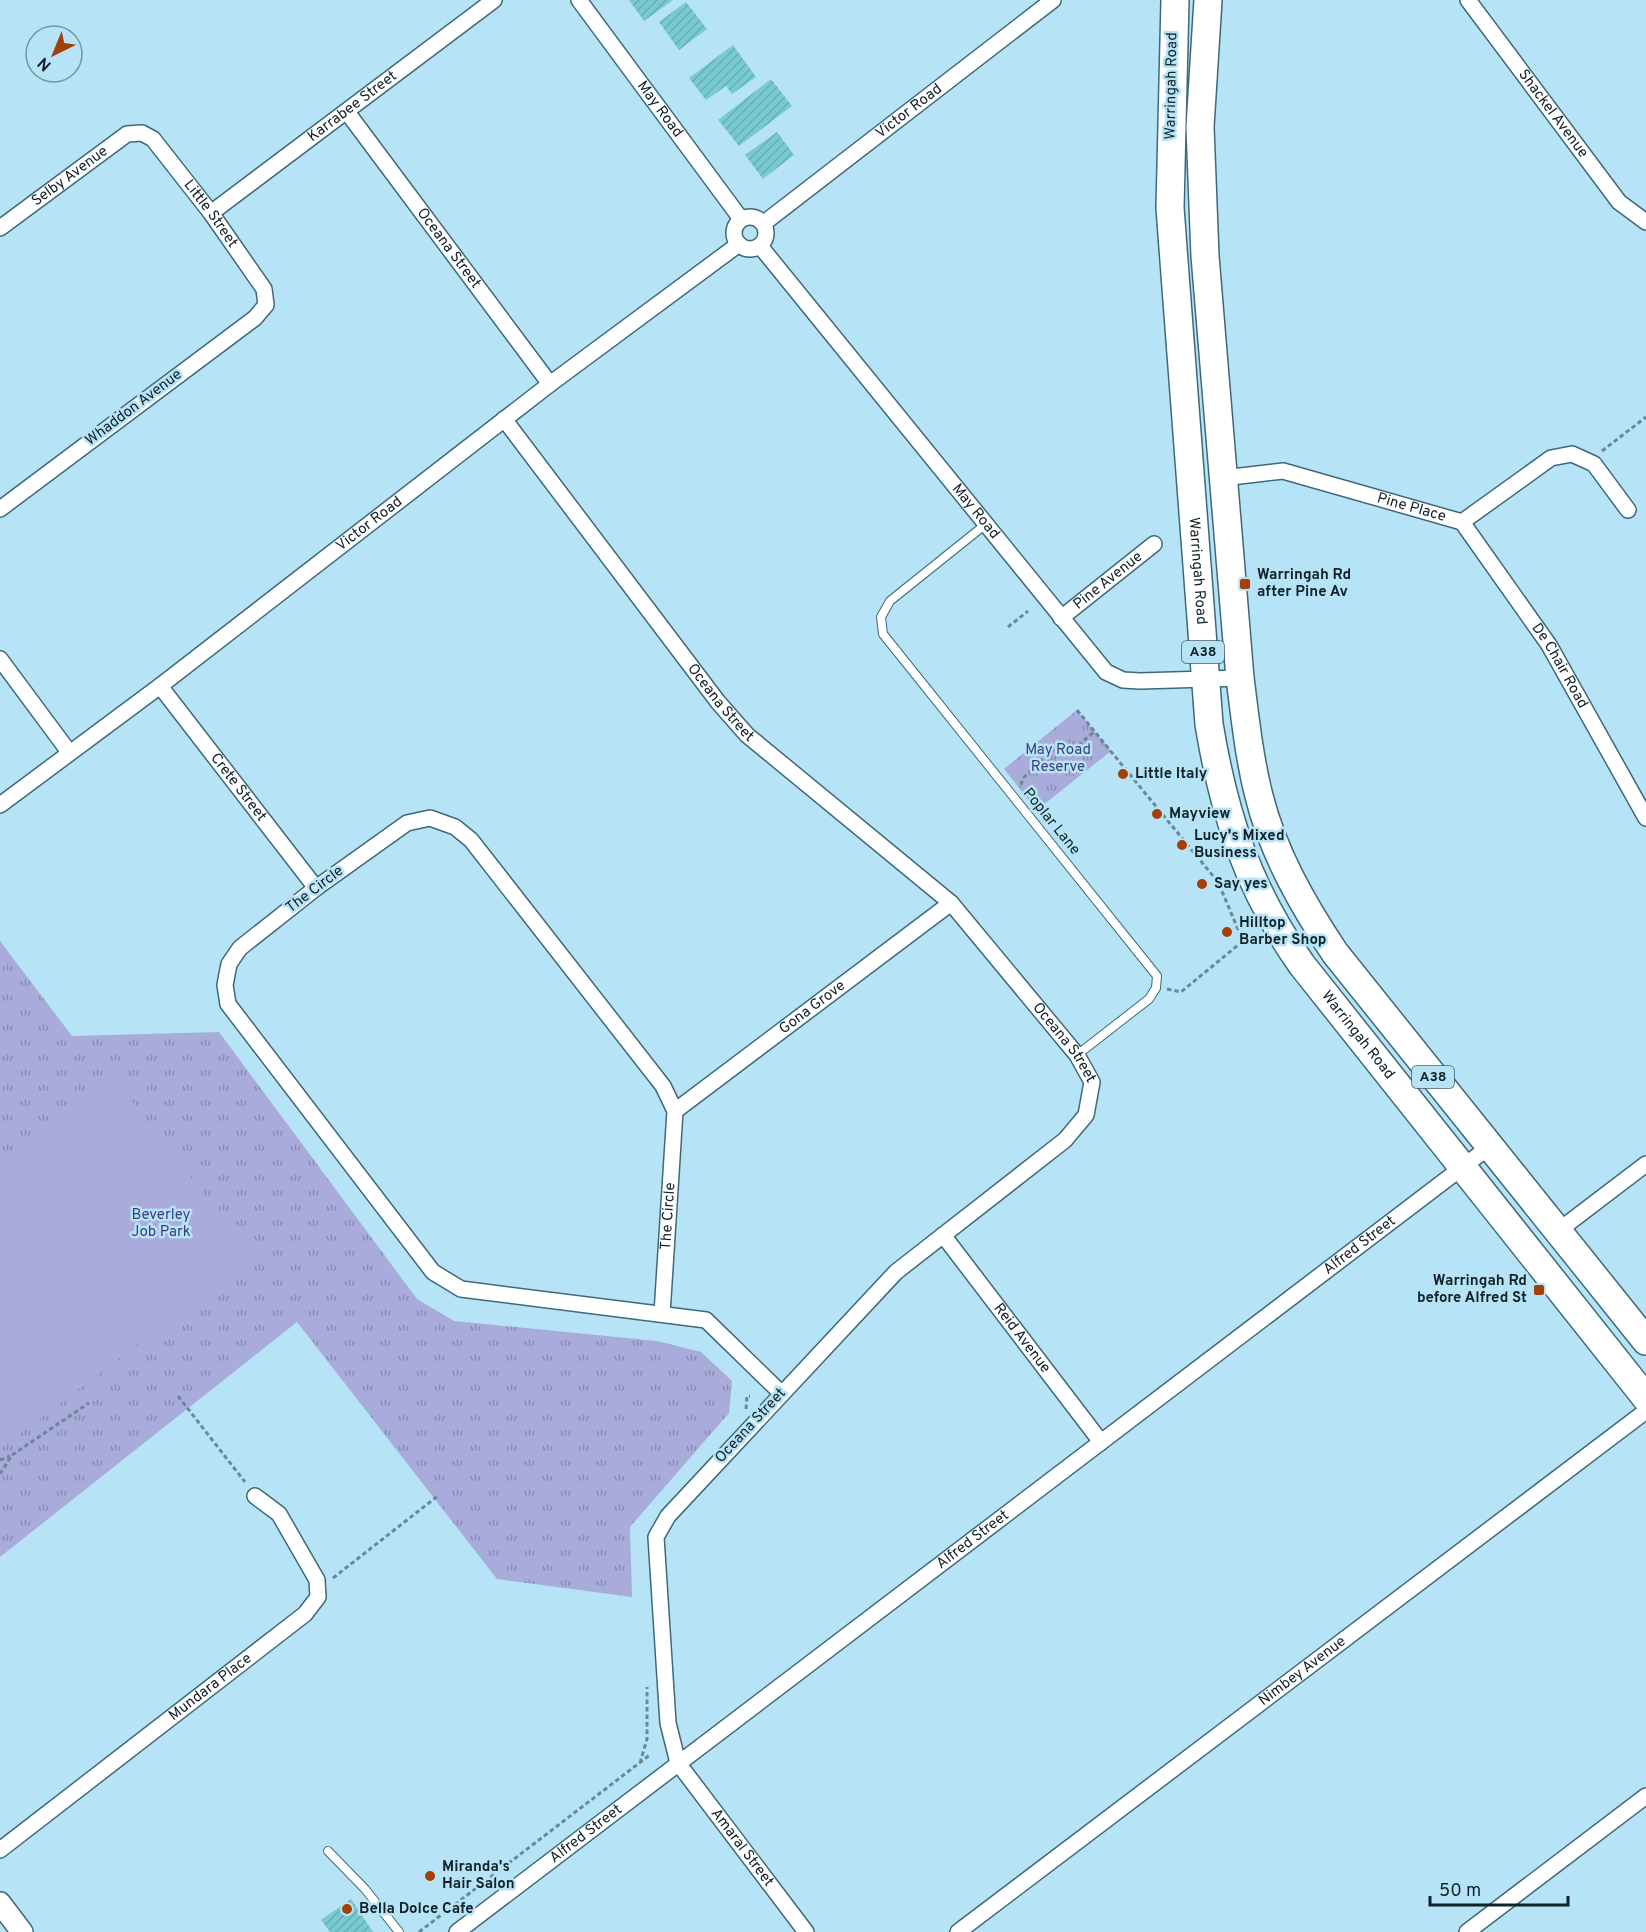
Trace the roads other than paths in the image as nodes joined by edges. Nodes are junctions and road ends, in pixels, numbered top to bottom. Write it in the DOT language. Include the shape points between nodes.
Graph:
graph roads {
  1 [pos="494,0"];
  2 [pos="579,0"];
  3 [pos="1053,0"];
  4 [pos="1175,0"];
  5 [pos="1208,0"];
  6 [pos="1468,0"];
  7 [pos="347,112"];
  8 [pos="142,133"];
  9 [pos="211,213"];
  10 [pos="741,219"];
  11 [pos="1646,222"];
  12 [pos="764,223"];
  13 [pos="0,228"];
  14 [pos="739,244"];
  15 [pos="760,246"];
  16 [pos="266,305"];
  17 [pos="550,384"];
  18 [pos="504,419"];
  19 [pos="1223,478"];
  20 [pos="1190,480"];
  21 [pos="0,509"];
  22 [pos="1628,510"];
  23 [pos="1462,522"];
  24 [pos="986,524"];
  25 [pos="1154,544"];
  26 [pos="1061,618"];
  27 [pos="0,659"];
  28 [pos="1240,678"];
  29 [pos="1205,680"];
  30 [pos="160,686"];
  31 [pos="69,752"];
  32 [pos="0,805"];
  33 [pos="1646,818"];
  34 [pos="316,888"];
  35 [pos="951,903"];
  36 [pos="1077,1055"];
  37 [pos="675,1111"];
  38 [pos="1489,1147"];
  39 [pos="1646,1164"];
  40 [pos="1462,1168"];
  41 [pos="1558,1231"];
  42 [pos="944,1234"];
  43 [pos="662,1314"];
  44 [pos="1646,1341"];
  45 [pos="782,1393"];
  46 [pos="1646,1398"];
  47 [pos="1646,1411"];
  48 [pos="1101,1442"];
  49 [pos="255,1496"];
  50 [pos="678,1763"];
  51 [pos="1646,1796"];
  52 [pos="0,1850"];
  53 [pos="328,1851"];
  54 [pos="0,1903"];
  55 [pos="22,1932"];
  56 [pos="399,1932"];
  57 [pos="457,1932"];
  58 [pos="806,1932"];
  59 [pos="958,1932"];
  60 [pos="1467,1932"];
  1 -- 7 [label="street, Karrabee Street"];
  2 -- 10 [label="street, May Road"];
  3 -- 12 [label="street, Victor Road"];
  4 -- 20 [label="highway, Warringah Road / A38" via="1170,208"];
  5 -- 19 [label="highway, Warringah Road / A38" via="1200,127 1205,256"];
  6 -- 11 [label="street, Shackel Avenue" via="1619,202"];
  7 -- 9 [label="street, Karrabee Street"];
  7 -- 17 [label="street, Oceana Street"];
  8 -- 9 [label="street, Little Street" via="153,139"];
  8 -- 13 [label="street, Selby Avenue" via="127,134"];
  9 -- 16 [label="street, Little Street" via="264,289"];
  10 -- 12 [label="street" via="751,216"];
  10 -- 14 [label="street" via="734,233"];
  12 -- 15 [label="street" via="766,235"];
  14 -- 15 [label="street" via="747,249"];
  14 -- 17 [label="street, Victor Road"];
  15 -- 24 [label="street, May Road"];
  16 -- 21 [label="street, Whaddon Avenue" via="255,318"];
  17 -- 18 [label="street, Victor Road"];
  18 -- 30 [label="street, Victor Road"];
  18 -- 35 [label="street, Oceana Street" via="747,735"];
  19 -- 20 [label="highway"];
  19 -- 23 [label="street, Pine Place" via="1283,471"];
  19 -- 28 [label="highway, Warringah Road / A38"];
  20 -- 29 [label="highway, Warringah Road / A38"];
  22 -- 23 [label="street, Pine Place" via="1594,464 1572,454 1551,458"];
  23 -- 33 [label="street, De Chair Road" via="1549,645"];
  24 -- 26 [label="street, May Road"];
  24 -- 36 [label="lane, Poplar Lane" via="890,601 881,616 883,634 1157,976 1149,999"];
  25 -- 26 [label="street, Pine Avenue"];
  26 -- 29 [label="street, May Road" via="1106,672 1124,680"];
  27 -- 31 [label="street"];
  28 -- 29 [label="street, May Road"];
  28 -- 38 [label="highway, Warringah Road / A38" via="1259,797 1293,884 1335,953"];
  29 -- 40 [label="highway, Warringah Road / A38" via="1224,802 1258,895 1302,965"];
  30 -- 31 [label="street, Victor Road"];
  30 -- 34 [label="street, Crete Street"];
  31 -- 32 [label="street, Victor Road"];
  34 -- 37 [label="street, The Circle" via="407,823 430,818 455,827 471,840 663,1086"];
  34 -- 43 [label="street, The Circle" via="240,948 229,964 225,985 228,1004 433,1272 461,1289"];
  35 -- 36 [label="street, Oceana Street"];
  35 -- 37 [label="street, Gona Grove"];
  36 -- 42 [label="street, Oceana Street" via="1092,1082 1086,1115 1065,1140"];
  37 -- 43 [label="street, The Circle"];
  38 -- 40 [label="street, Alfred Street"];
  38 -- 41 [label="highway, Warringah Road / A38"];
  39 -- 41 [label="street"];
  40 -- 46 [label="highway, Warringah Road / A38"];
  40 -- 48 [label="street, Alfred Street"];
  41 -- 44 [label="highway, Warringah Road / A38"];
  42 -- 45 [label="street, Oceana Street" via="896,1272"];
  42 -- 48 [label="street, Reid Avenue"];
  43 -- 45 [label="street, The Circle" via="706,1320"];
  45 -- 50 [label="street, Oceana Street" via="668,1516 656,1537 668,1723"];
  47 -- 59 [label="street, Nimbey Avenue"];
  48 -- 50 [label="street, Alfred Street"];
  49 -- 52 [label="street, Mundara Place" via="279,1514 317,1580 318,1597 305,1614"];
  50 -- 57 [label="street, Alfred Street"];
  50 -- 58 [label="street, Amaral Street"];
  51 -- 60 [label="street"];
  53 -- 56 [label="lane"];
  54 -- 55 [label="street"];
}
